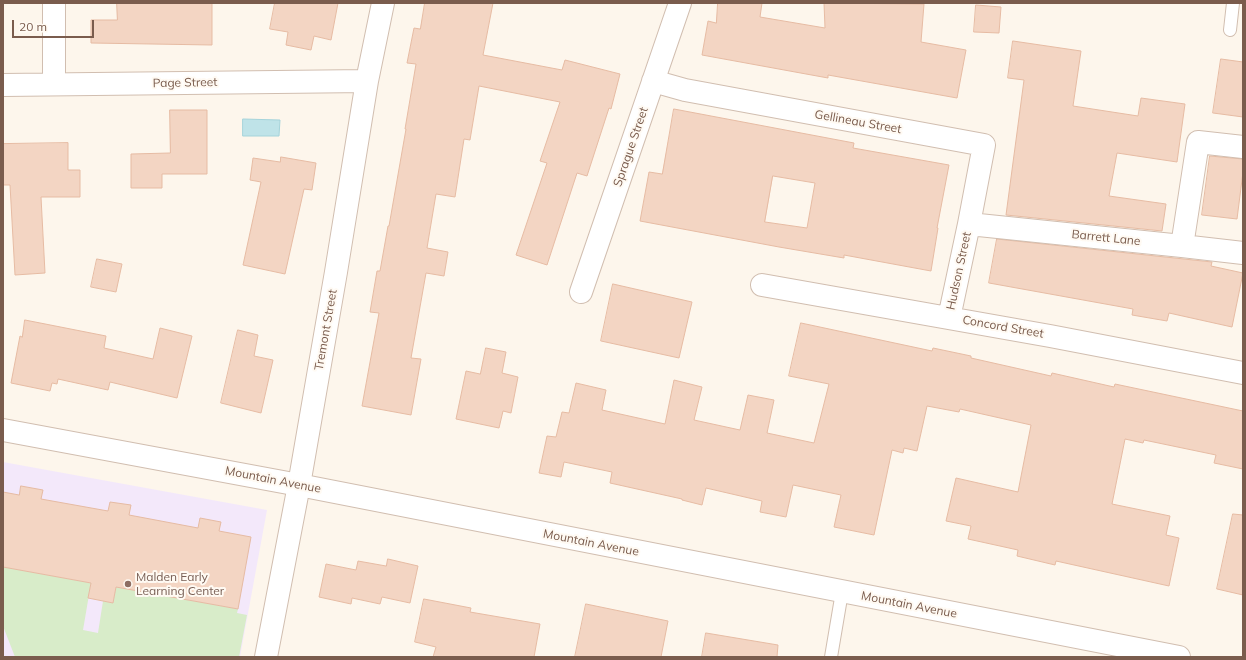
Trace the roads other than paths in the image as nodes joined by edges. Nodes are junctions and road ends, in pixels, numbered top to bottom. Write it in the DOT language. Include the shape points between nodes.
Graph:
graph roads {
  1 [pos="54,3"];
  2 [pos="383,3"];
  3 [pos="680,3"];
  4 [pos="1233,3"];
  5 [pos="1230,30"];
  6 [pos="367,80"];
  7 [pos="653,81"];
  8 [pos="54,84"];
  9 [pos="3,85"];
  10 [pos="1243,148"];
  11 [pos="969,224"];
  12 [pos="1182,246"];
  13 [pos="1243,253"];
  14 [pos="762,284"];
  15 [pos="581,292"];
  16 [pos="949,318"];
  17 [pos="1243,373"];
  18 [pos="3,430"];
  19 [pos="298,485"];
  20 [pos="842,592"];
  21 [pos="266,657"];
  22 [pos="831,657"];
  23 [pos="1179,657"];
  1 -- 8 [label="street"];
  2 -- 6 [label="street, Tremont Street"];
  3 -- 7 [label="street, Sprague Street"];
  4 -- 5 [label="lane"];
  6 -- 8 [label="street, Page Street"];
  6 -- 19 [label="street, Tremont Street"];
  7 -- 11 [label="street, Gellineau Street" via="685,90 984,145"];
  7 -- 15 [label="street, Sprague Street"];
  8 -- 9 [label="street, Page Street"];
  10 -- 12 [label="street" via="1198,142"];
  11 -- 12 [label="street, Barrett Lane"];
  11 -- 16 [label="street, Hudson Street"];
  12 -- 13 [label="street, Barrett Lane"];
  14 -- 16 [label="street, Concord Street"];
  16 -- 17 [label="street, Concord Street"];
  18 -- 19 [label="street, Mountain Avenue"];
  19 -- 20 [label="street, Mountain Avenue"];
  19 -- 21 [label="street, Tremont Street"];
  20 -- 22 [label="lane"];
  20 -- 23 [label="street, Mountain Avenue"];
}
